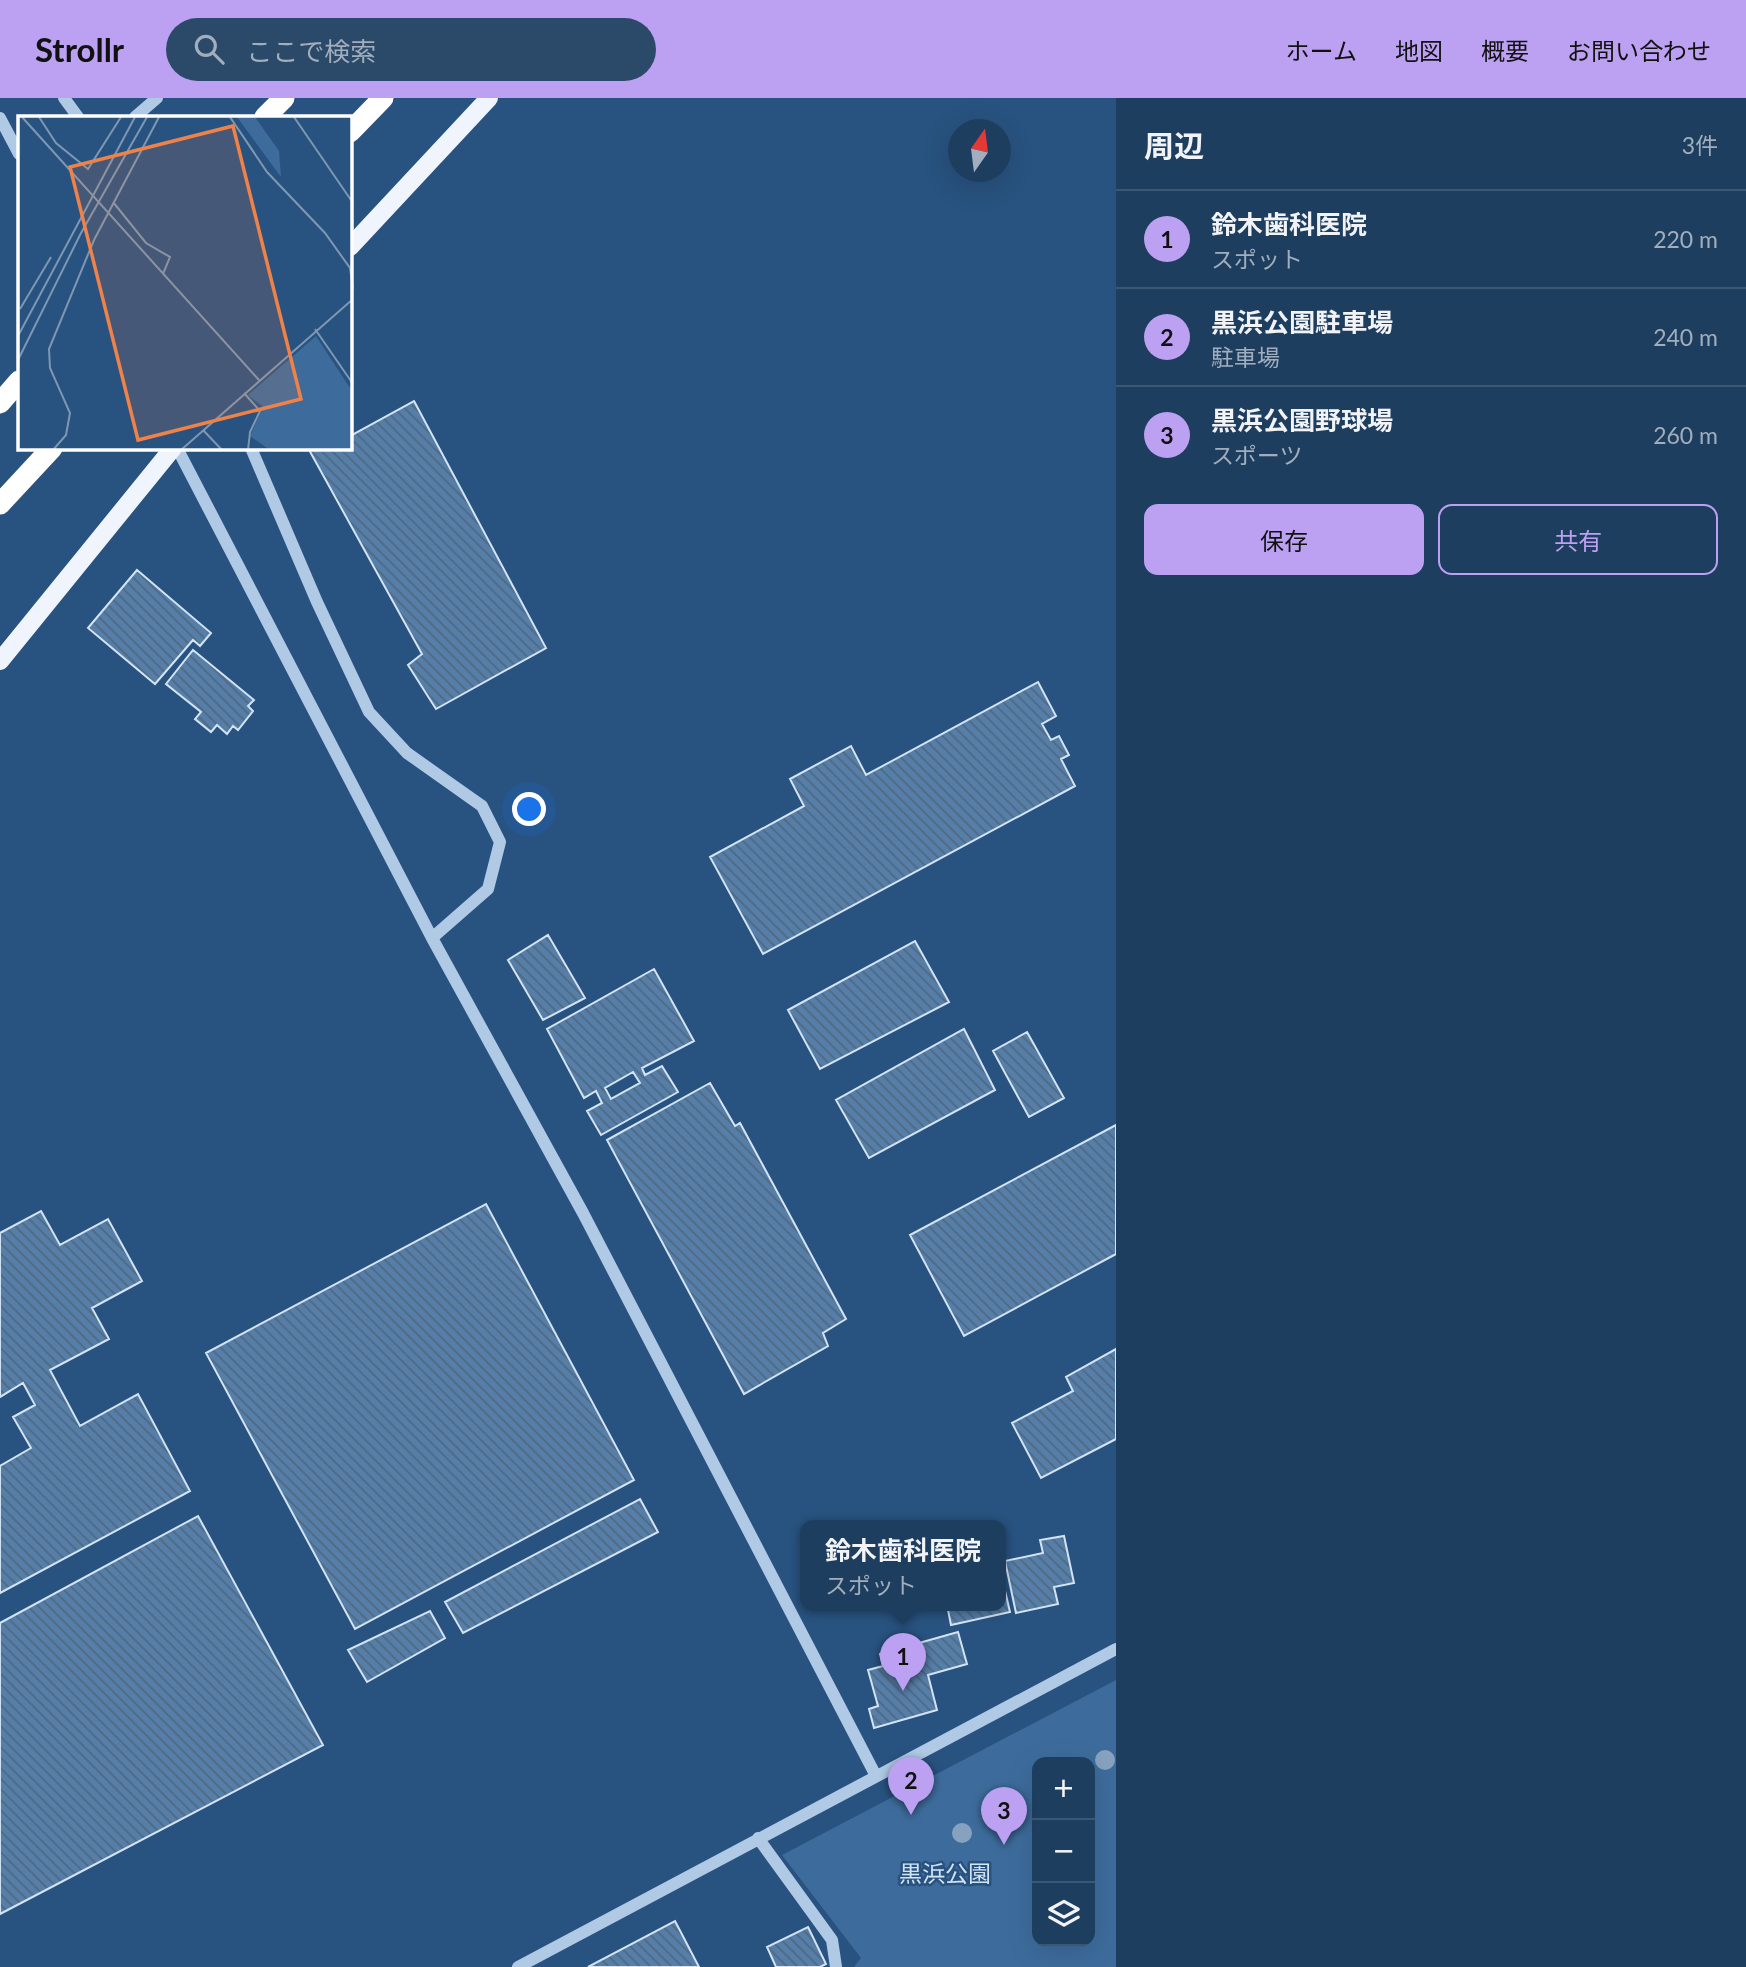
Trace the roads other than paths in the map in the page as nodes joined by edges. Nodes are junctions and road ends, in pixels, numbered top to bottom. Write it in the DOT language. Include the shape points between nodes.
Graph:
graph roads {
  1 [pos="64,98"];
  2 [pos="157,98"];
  3 [pos="284,98"];
  4 [pos="383,98"];
  5 [pos="489,98"];
  6 [pos="77,116"];
  7 [pos="136,116"];
  8 [pos="266,116"];
  9 [pos="0,118"];
  10 [pos="352,130"];
  11 [pos="18,152"];
  12 [pos="352,245"];
  13 [pos="18,381"];
  14 [pos="0,403"];
  15 [pos="50,450"];
  16 [pos="173,450"];
  17 [pos="176,450"];
  18 [pos="252,450"];
  19 [pos="0,505"];
  20 [pos="0,661"];
  21 [pos="432,937"];
  22 [pos="1116,1649"];
  23 [pos="876,1776"];
  24 [pos="758,1838"];
  25 [pos="518,1967"];
  26 [pos="836,1967"];
  1 -- 6 [label="street"];
  2 -- 7 [label="street"];
  3 -- 8 [label="highway"];
  4 -- 10 [label="highway"];
  5 -- 12 [label="main road"];
  9 -- 11 [label="street"];
  13 -- 14 [label="highway"];
  15 -- 19 [label="highway"];
  16 -- 20 [label="main road"];
  17 -- 21 [label="street"];
  18 -- 21 [label="street" via="369,712 407,753 482,806 500,842 488,889"];
  21 -- 23 [label="street" via="583,1213"];
  22 -- 23 [label="street"];
  23 -- 24 [label="street"];
  24 -- 25 [label="street"];
  24 -- 26 [label="street" via="832,1940"];
}
